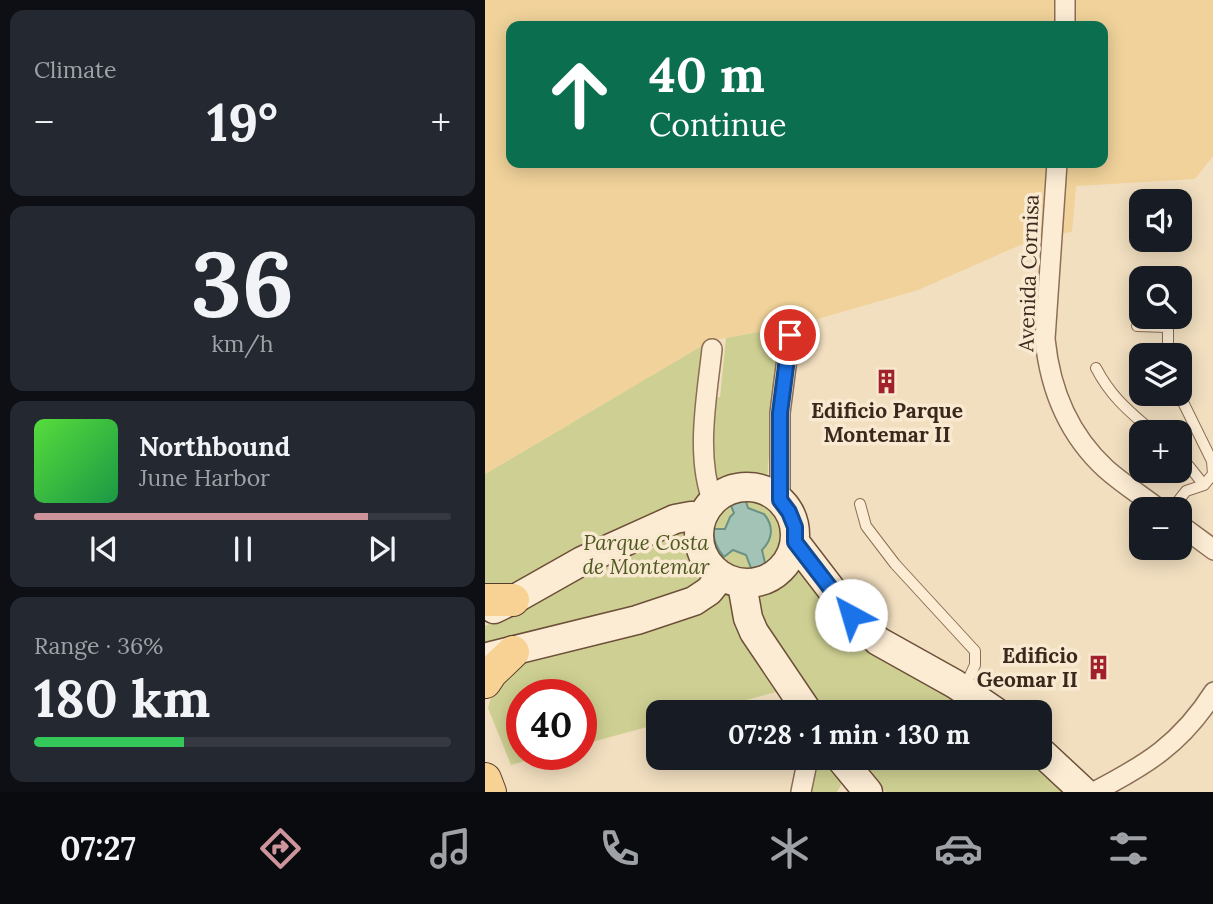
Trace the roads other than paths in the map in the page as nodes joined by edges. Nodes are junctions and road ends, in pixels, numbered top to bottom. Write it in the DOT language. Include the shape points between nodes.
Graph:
graph roads {
  1 [pos="1065,0"];
  2 [pos="1065,21"];
  3 [pos="1057,168"];
  4 [pos="790,335"];
  5 [pos="712,349"];
  6 [pos="1096,368"];
  7 [pos="1185,406"];
  8 [pos="1139,420"];
  9 [pos="1192,470"];
  10 [pos="1204,485"];
  11 [pos="1143,497"];
  12 [pos="1181,497"];
  13 [pos="780,500"];
  14 [pos="860,504"];
  15 [pos="708,509"];
  16 [pos="1192,534"];
  17 [pos="795,542"];
  18 [pos="1213,550"];
  19 [pos="731,580"];
  20 [pos="499,600"];
  21 [pos="485,614"];
  22 [pos="499,655"];
  23 [pos="485,682"];
  24 [pos="963,690"];
  25 [pos="1213,692"];
  26 [pos="800,700"];
  27 [pos="978,700"];
  28 [pos="1052,762"];
  29 [pos="806,770"];
  30 [pos="850,770"];
  31 [pos="485,779"];
  32 [pos="490,792"];
  33 [pos="801,792"];
  34 [pos="868,792"];
  35 [pos="1084,792"];
  36 [pos="1094,792"];
  1 -- 2 [label="street"];
  3 -- 11 [label="street, Avenida Cornisa" via="1045,339 1051,379 1078,438 1107,470"];
  4 -- 13 [label="street" via="780,413"];
  5 -- 15 [label="street" via="704,426"];
  6 -- 8 [label="lane" via="1122,406"];
  7 -- 10 [label="lane" via="1212,461 1213,474"];
  9 -- 10 [label="lane"];
  10 -- 12 [label="lane"];
  13 -- 15 [label="street" via="768,492 739,488 725,493"];
  13 -- 17 [label="street" via="795,527"];
  14 -- 24 [label="lane" via="866,526 895,564 975,651 975,665"];
  15 -- 19 [label="street" via="699,544 711,568"];
  15 -- 20 [label="street" via="675,519"];
  16 -- 18 [label="street"];
  17 -- 19 [label="street" via="782,569 770,578 756,583"];
  17 -- 24 [label="street" via="851,615 878,640"];
  19 -- 22 [label="street" via="694,601 637,620"];
  19 -- 26 [label="street" via="754,632"];
  20 -- 21 [label="street"];
  22 -- 23 [label="main road"];
  24 -- 27 [label="street"];
  25 -- 36 [label="street" via="1185,731 1158,755"];
  28 -- 35 [label="street"];
  29 -- 33 [label="street"];
  30 -- 34 [label="street"];
  31 -- 32 [label="main road"];
}
